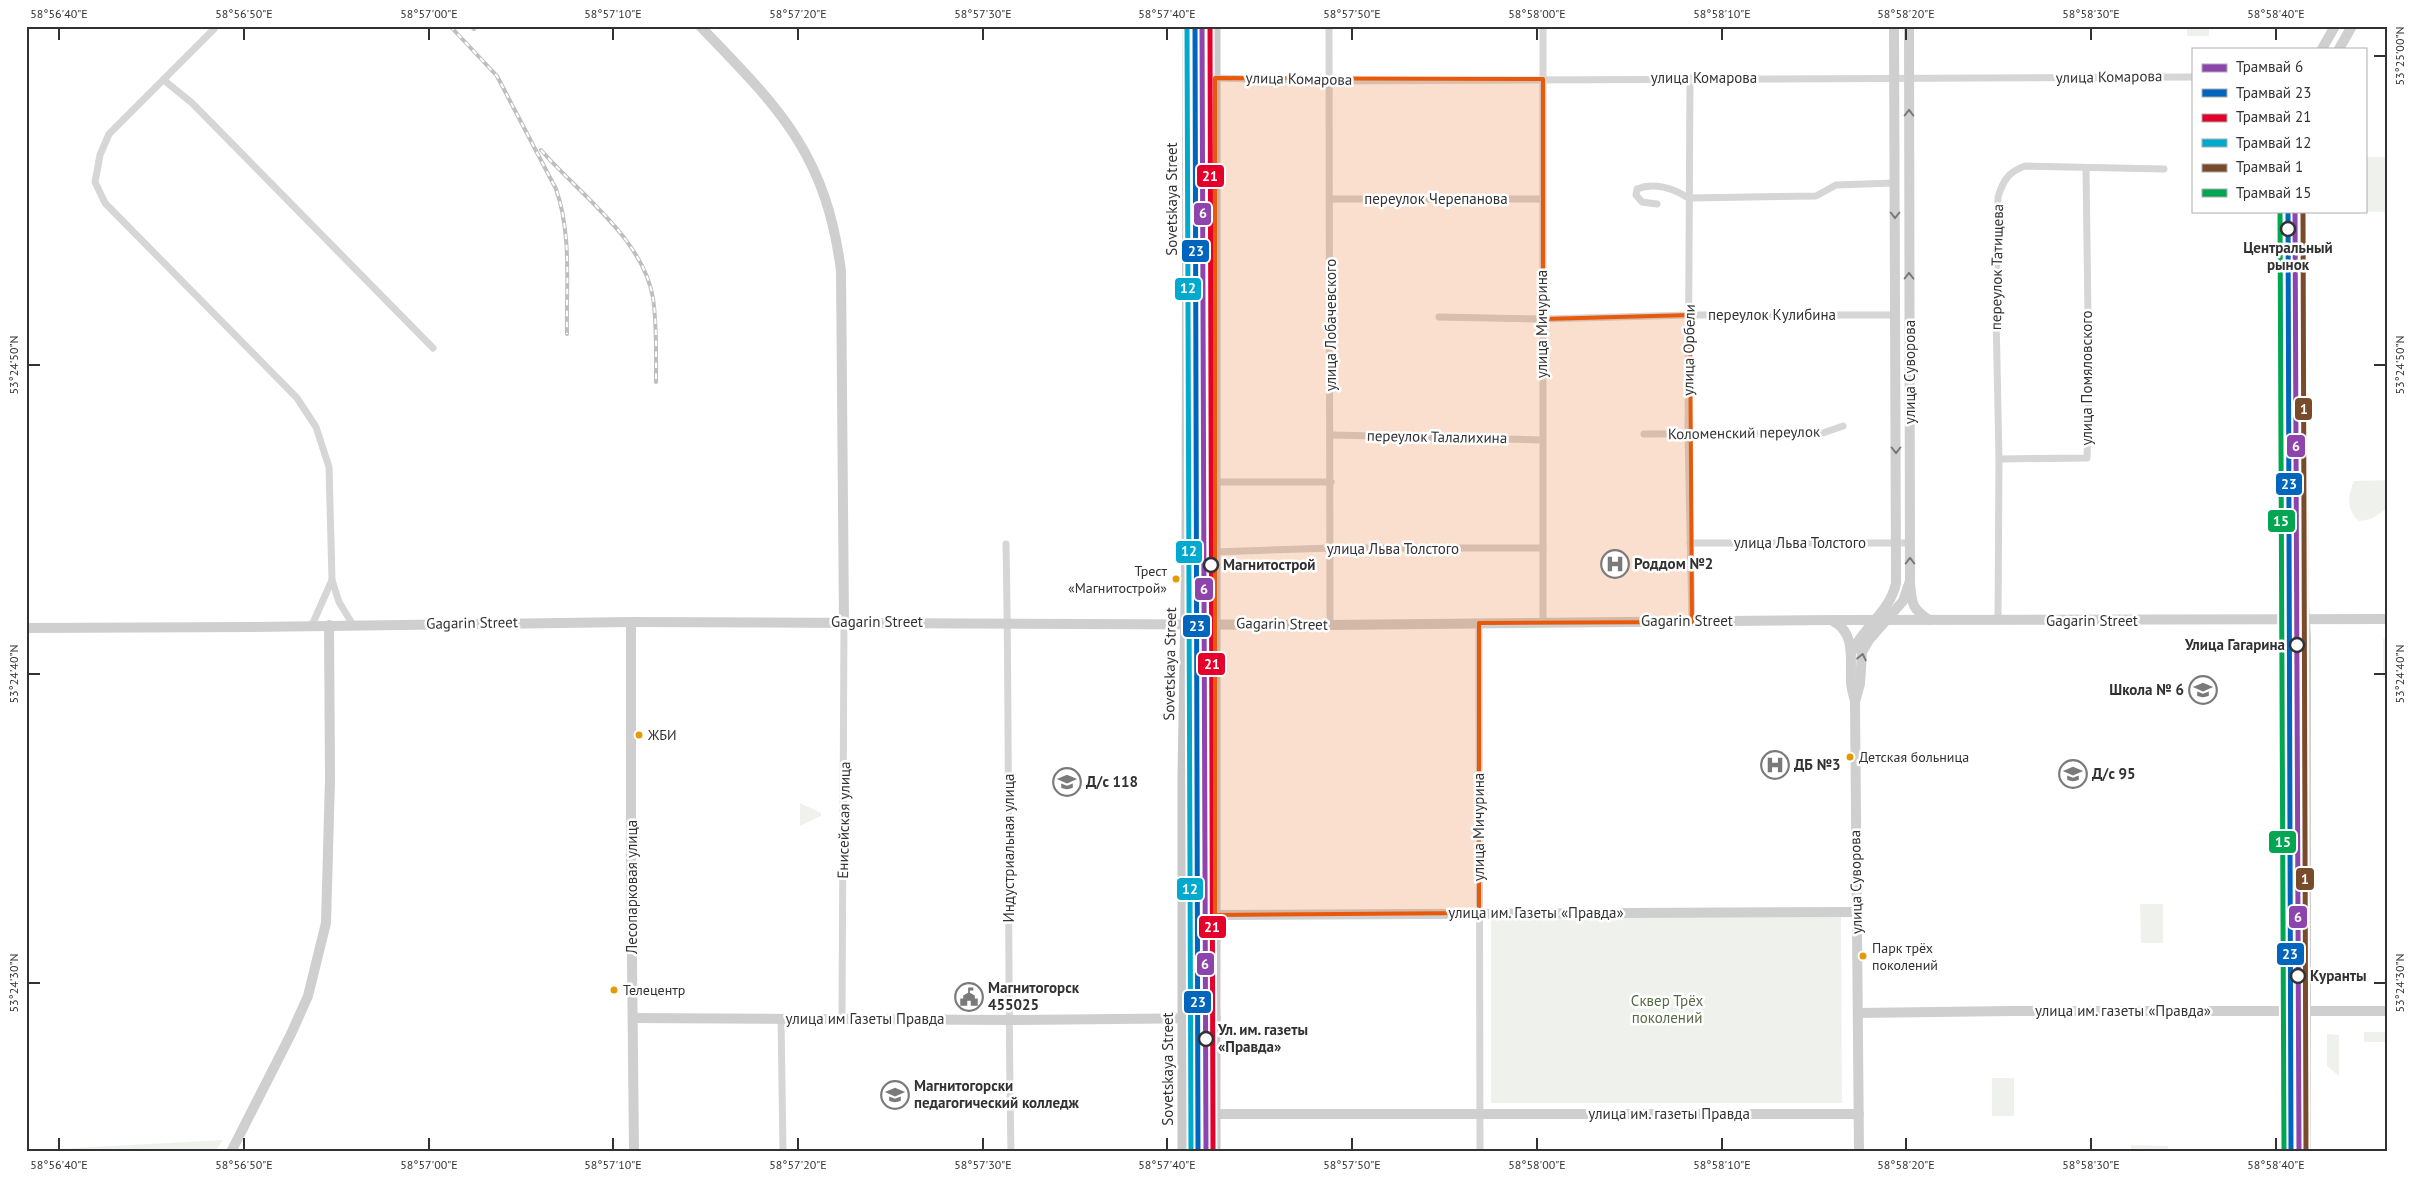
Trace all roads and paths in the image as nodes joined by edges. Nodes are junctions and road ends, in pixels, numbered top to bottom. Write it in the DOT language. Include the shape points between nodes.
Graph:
graph roads {
  1 [pos="700,26"];
  2 [pos="1188,26"];
  3 [pos="1215,26"];
  4 [pos="1329,26"];
  5 [pos="1543,26"];
  6 [pos="1894,26"];
  7 [pos="1909,26"];
  8 [pos="2335,26"];
  9 [pos="2352,26"];
  10 [pos="214,29"];
  11 [pos="2323,48"];
  12 [pos="2340,48"];
  13 [pos="2192,77"];
  14 [pos="1215,78"];
  15 [pos="1690,78"];
  16 [pos="1543,79"];
  17 [pos="1894,79"];
  18 [pos="1909,80"];
  19 [pos="165,81"];
  20 [pos="1330,81"];
  21 [pos="2086,168"];
  22 [pos="2164,169"];
  23 [pos="1894,183"];
  24 [pos="1688,198"];
  25 [pos="1330,199"];
  26 [pos="1542,199"];
  27 [pos="1657,204"];
  28 [pos="2289,212"];
  29 [pos="2302,212"];
  30 [pos="1895,296"];
  31 [pos="1909,297"];
  32 [pos="1690,315"];
  33 [pos="1895,315"];
  34 [pos="1439,317"];
  35 [pos="1543,319"];
  36 [pos="433,348"];
  37 [pos="1843,426"];
  38 [pos="1644,434"];
  39 [pos="1688,434"];
  40 [pos="1332,435"];
  41 [pos="1542,440"];
  42 [pos="1999,459"];
  43 [pos="1214,482"];
  44 [pos="1331,482"];
  45 [pos="1910,542"];
  46 [pos="1690,543"];
  47 [pos="1896,543"];
  48 [pos="1006,544"];
  49 [pos="1331,548"];
  50 [pos="1543,548"];
  51 [pos="1214,552"];
  52 [pos="332,580"];
  53 [pos="1910,581"];
  54 [pos="2285,619"];
  55 [pos="2305,619"];
  56 [pos="2388,619"];
  57 [pos="1832,620"];
  58 [pos="1873,620"];
  59 [pos="1887,620"];
  60 [pos="1930,620"];
  61 [pos="1998,621"];
  62 [pos="632,622"];
  63 [pos="844,622"];
  64 [pos="1008,622"];
  65 [pos="1543,622"];
  66 [pos="1692,622"];
  67 [pos="1479,623"];
  68 [pos="1186,624"];
  69 [pos="1215,624"];
  70 [pos="1330,624"];
  71 [pos="312,625"];
  72 [pos="329,625"];
  73 [pos="353,625"];
  74 [pos="26,628"];
  75 [pos="1851,653"];
  76 [pos="1855,702"];
  77 [pos="1856,912"];
  78 [pos="1479,913"];
  79 [pos="1215,915"];
  80 [pos="2290,1011"];
  81 [pos="2304,1011"];
  82 [pos="2388,1011"];
  83 [pos="1858,1013"];
  84 [pos="633,1018"];
  85 [pos="842,1018"];
  86 [pos="1183,1018"];
  87 [pos="1216,1018"];
  88 [pos="781,1019"];
  89 [pos="1008,1020"];
  90 [pos="1216,1114"];
  91 [pos="1859,1114"];
  92 [pos="1480,1115"];
  93 [pos="231,1152"];
  94 [pos="634,1152"];
  95 [pos="783,1152"];
  96 [pos="1010,1152"];
  97 [pos="1184,1152"];
  98 [pos="1215,1152"];
  99 [pos="1480,1152"];
  100 [pos="1859,1152"];
  101 [pos="2290,1152"];
  102 [pos="2306,1152"];
  1 -- 63 [label="main road" via="752,80 797,136 814,168 832,216 841,271"];
  2 -- 68 [label="main road, Sovetskaya Street"];
  3 -- 14 [label="main road"];
  4 -- 20 [label="street, улица Лобачевского"];
  5 -- 16 [label="street, улица Мичурина"];
  6 -- 17 [label="main road, улица Суворова"];
  7 -- 18 [label="main road, улица Суворова"];
  8 -- 11 [label="main road"];
  9 -- 12 [label="main road"];
  10 -- 19 [label="street"];
  13 -- 18 [label="street, улица Комарова"];
  14 -- 20 [label="street, улица Комарова"];
  14 -- 43 [label="main road"];
  15 -- 16 [label="street, улица Комарова"];
  15 -- 17 [label="street, улица Комарова"];
  15 -- 24 [label="street, улица Орбели"];
  16 -- 20 [label="street, улица Комарова"];
  16 -- 26 [label="street, улица Мичурина"];
  17 -- 18 [label="street, улица Комарова"];
  17 -- 23 [label="main road, улица Суворова"];
  31 -- 18 [label="main road, улица Суворова, one-way"];
  19 -- 36 [label="street" via="192,103"];
  19 -- 52 [label="street" via="109,134 100,155 95,182 105,203 297,398 316,427 329,467"];
  20 -- 25 [label="street, улица Лобачевского"];
  21 -- 22 [label="street, переулок Татищева"];
  21 -- 42 [label="street, переулок Татищева" via="2024,166 2004,180 1998,197"];
  21 -- 42 [label="street, улица Помяловского" via="2087,458"];
  23 -- 24 [label="street" via="1846,183 1816,196"];
  23 -- 30 [label="main road, улица Суворова, one-way"];
  24 -- 27 [label="street" via="1678,191 1656,186 1637,189 1636,195 1642,202"];
  24 -- 32 [label="street, улица Орбели"];
  25 -- 26 [label="street, переулок Черепанова"];
  25 -- 40 [label="street, улица Лобачевского"];
  26 -- 35 [label="street, улица Мичурина"];
  28 -- 54 [label="main road" via="2290,475"];
  29 -- 55 [label="main road"];
  30 -- 31 [label="main road"];
  30 -- 33 [label="main road, улица Суворова"];
  31 -- 45 [label="main road, улица Суворова"];
  32 -- 33 [label="street, переулок Кулибина"];
  32 -- 35 [label="street, переулок Кулибина"];
  32 -- 39 [label="street, улица Орбели"];
  33 -- 47 [label="main road, улица Суворова, one-way"];
  34 -- 35 [label="street, переулок Кулибина"];
  35 -- 41 [label="street, улица Мичурина"];
  37 -- 39 [label="street, Коломенский переулок" via="1823,433"];
  38 -- 39 [label="street, Коломенский переулок"];
  39 -- 46 [label="street, улица Орбели"];
  40 -- 41 [label="street, переулок Талалихина"];
  40 -- 44 [label="street, улица Лобачевского"];
  41 -- 50 [label="street, улица Мичурина"];
  42 -- 61 [label="street"];
  43 -- 44 [label="street"];
  43 -- 51 [label="main road"];
  44 -- 49 [label="street, улица Лобачевского"];
  45 -- 47 [label="street, улица Льва Толстого"];
  53 -- 45 [label="main road, улица Суворова, one-way"];
  46 -- 47 [label="street, улица Льва Толстого"];
  46 -- 66 [label="street, улица Орбели"];
  47 -- 58 [label="main road, улица Суворова" via="1894,591"];
  48 -- 64 [label="street, Индустриальная улица"];
  49 -- 50 [label="street, улица Льва Толстого"];
  49 -- 51 [label="street, улица Льва Толстого"];
  49 -- 70 [label="street, улица Лобачевского"];
  50 -- 65 [label="street, улица Мичурина"];
  51 -- 69 [label="main road"];
  52 -- 71 [label="street"];
  52 -- 73 [label="street" via="339,602"];
  53 -- 59 [label="main road, улица Суворова" via="1903,601"];
  53 -- 60 [label="main road" via="1912,604 1916,611"];
  54 -- 55 [label="main road, Gagarin Street"];
  54 -- 61 [label="main road, Gagarin Street"];
  54 -- 80 [label="main road"];
  55 -- 56 [label="main road, Gagarin Street"];
  55 -- 81 [label="main road"];
  57 -- 58 [label="main road, Gagarin Street"];
  57 -- 66 [label="main road, Gagarin Street"];
  57 -- 75 [label="main road, улица Суворова" via="1841,625 1848,635"];
  58 -- 59 [label="main road, Gagarin Street"];
  58 -- 75 [label="main road, улица Суворова"];
  59 -- 60 [label="main road, Gagarin Street"];
  76 -- 59 [label="main road, улица Суворова, one-way" via="1862,652"];
  60 -- 61 [label="main road, Gagarin Street"];
  62 -- 63 [label="main road, Gagarin Street"];
  62 -- 73 [label="main road, Gagarin Street"];
  62 -- 84 [label="main road, Лесопарковая улица"];
  63 -- 64 [label="main road, Gagarin Street"];
  63 -- 85 [label="street, Енисейская улица"];
  64 -- 68 [label="main road, Gagarin Street"];
  64 -- 89 [label="street, Индустриальная улица"];
  65 -- 66 [label="main road, Gagarin Street"];
  65 -- 67 [label="main road, Gagarin Street"];
  67 -- 70 [label="main road, Gagarin Street"];
  67 -- 78 [label="street, улица Мичурина"];
  68 -- 69 [label="main road, Gagarin Street"];
  68 -- 86 [label="main road, Sovetskaya Street"];
  69 -- 70 [label="main road, Gagarin Street"];
  69 -- 79 [label="main road"];
  71 -- 72 [label="main road, Gagarin Street"];
  71 -- 74 [label="main road, Gagarin Street"];
  72 -- 73 [label="main road, Gagarin Street"];
  72 -- 93 [label="main road" via="330,779 326,924 308,996"];
  75 -- 76 [label="main road, улица Суворова"];
  76 -- 77 [label="main road, улица Суворова"];
  77 -- 78 [label="main road, улица им. Газеты «Правда»"];
  77 -- 83 [label="main road, улица Суворова"];
  78 -- 79 [label="main road, улица им. Газеты «Правда»"];
  78 -- 92 [label="street, улица Мичурина"];
  79 -- 87 [label="main road"];
  80 -- 81 [label="main road, улица им. газеты «Правда»"];
  80 -- 83 [label="main road, улица им. газеты «Правда»"];
  80 -- 101 [label="main road"];
  81 -- 82 [label="main road, улица им. газеты «Правда»"];
  81 -- 102 [label="main road"];
  83 -- 91 [label="main road, улица Суворова"];
  84 -- 88 [label="main road, улица им Газеты Правда"];
  84 -- 94 [label="main road, Лесопарковая улица"];
  85 -- 88 [label="main road, улица им Газеты Правда"];
  85 -- 89 [label="main road, улица им Газеты Правда"];
  86 -- 87 [label="main road, улица им Газеты Правда"];
  86 -- 89 [label="main road, улица им Газеты Правда"];
  86 -- 97 [label="main road, Sovetskaya Street"];
  87 -- 90 [label="main road"];
  88 -- 95 [label="street"];
  89 -- 96 [label="street, Индустриальная улица"];
  90 -- 92 [label="main road"];
  90 -- 98 [label="main road"];
  91 -- 92 [label="main road, улица им. газеты Правда"];
  91 -- 100 [label="main road, улица Суворова"];
  92 -- 99 [label="street, улица Мичурина"];
}
